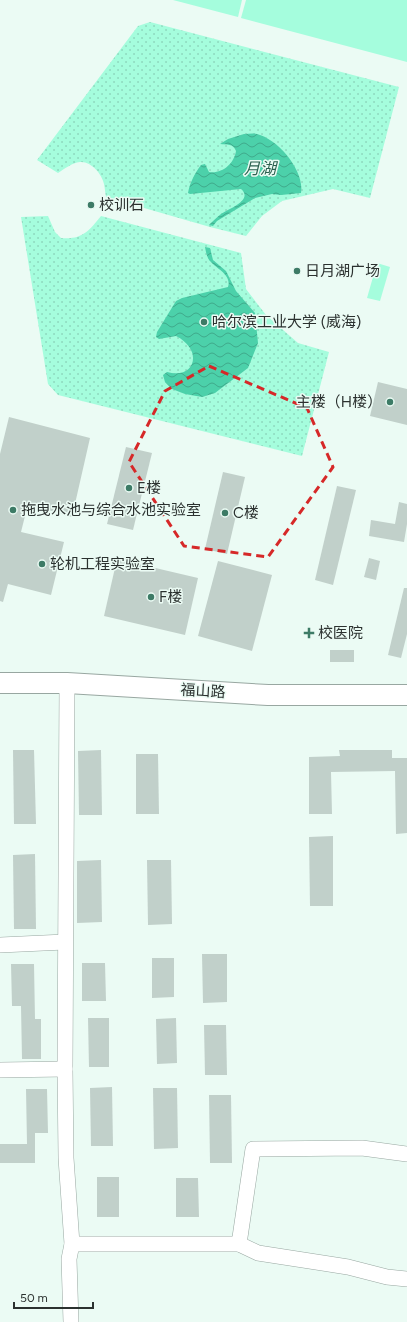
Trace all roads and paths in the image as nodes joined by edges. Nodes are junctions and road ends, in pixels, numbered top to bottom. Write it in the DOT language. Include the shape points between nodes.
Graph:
graph roads {
  1 [pos="0,683"];
  2 [pos="67,683"];
  3 [pos="407,695"];
  4 [pos="65,942"];
  5 [pos="0,945"];
  6 [pos="65,1069"];
  7 [pos="0,1070"];
  8 [pos="407,1154"];
  9 [pos="72,1244"];
  10 [pos="239,1244"];
  11 [pos="407,1280"];
  12 [pos="71,1322"];
  1 -- 2 [label="main road, 福山路"];
  2 -- 3 [label="main road, 福山路" via="268,695"];
  2 -- 4 [label="street"];
  4 -- 5 [label="street"];
  4 -- 6 [label="street"];
  6 -- 7 [label="street"];
  6 -- 9 [label="street" via="66,1158"];
  8 -- 10 [label="street" via="362,1148 253,1149"];
  9 -- 10 [label="street"];
  9 -- 12 [label="street"];
  10 -- 11 [label="street" via="258,1253 348,1267 387,1278"];
}
